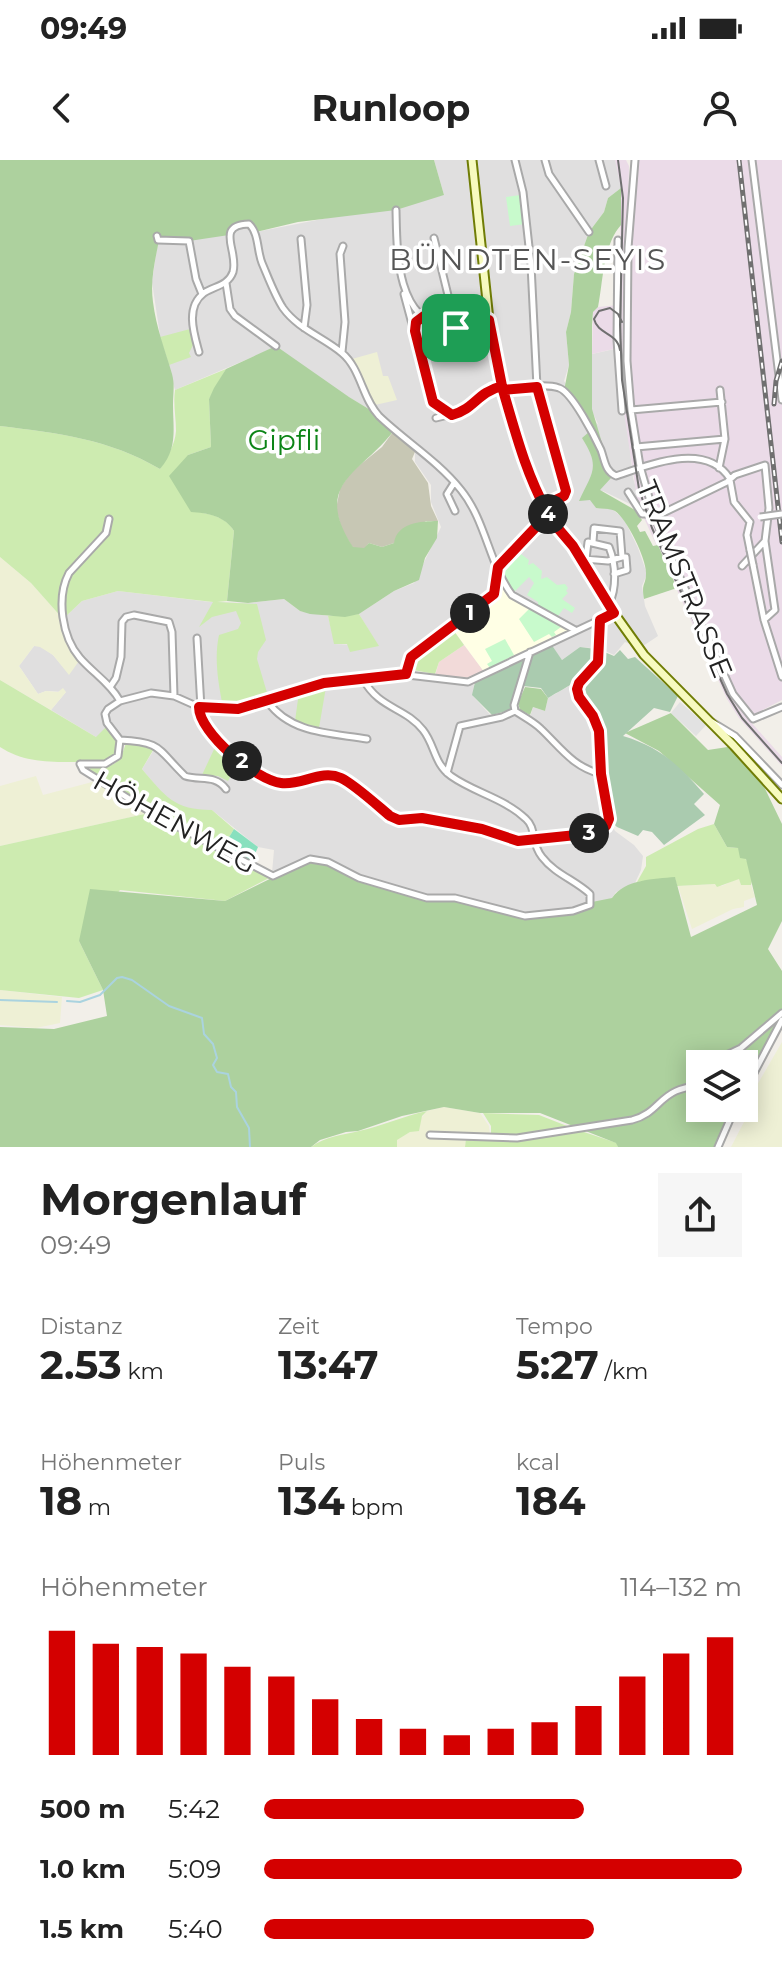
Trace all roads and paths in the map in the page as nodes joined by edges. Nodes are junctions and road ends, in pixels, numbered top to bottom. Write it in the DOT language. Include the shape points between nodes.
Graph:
graph roads {
  1 [pos="472,160"];
  2 [pos="515,160"];
  3 [pos="545,160"];
  4 [pos="599,160"];
  5 [pos="635,160"];
  6 [pos="752,160"];
  7 [pos="606,186"];
  8 [pos="396,210"];
  9 [pos="589,232"];
  10 [pos="157,236"];
  11 [pos="434,238"];
  12 [pos="301,239"];
  13 [pos="618,240"];
  14 [pos="343,246"];
  15 [pos="226,283"];
  16 [pos="402,285"];
  17 [pos="202,294"];
  18 [pos="424,316"];
  19 [pos="489,320"];
  20 [pos="304,328"];
  21 [pos="456,328"];
  22 [pos="415,331"];
  23 [pos="276,346"];
  24 [pos="199,352"];
  25 [pos="342,353"];
  26 [pos="537,387"];
  27 [pos="502,388"];
  28 [pos="720,390"];
  29 [pos="782,400"];
  30 [pos="722,402"];
  31 [pos="631,410"];
  32 [pos="622,411"];
  33 [pos="452,415"];
  34 [pos="436,418"];
  35 [pos="725,439"];
  36 [pos="636,447"];
  37 [pos="719,468"];
  38 [pos="640,469"];
  39 [pos="730,479"];
  40 [pos="454,483"];
  41 [pos="628,492"];
  42 [pos="543,506"];
  43 [pos="455,511"];
  44 [pos="782,514"];
  45 [pos="654,515"];
  46 [pos="109,519"];
  47 [pos="551,519"];
  48 [pos="750,522"];
  49 [pos="765,541"];
  50 [pos="593,542"];
  51 [pos="622,557"];
  52 [pos="614,559"];
  53 [pos="583,560"];
  54 [pos="742,566"];
  55 [pos="498,567"];
  56 [pos="614,574"];
  57 [pos="609,604"];
  58 [pos="614,613"];
  59 [pos="600,620"];
  60 [pos="764,620"];
  61 [pos="575,630"];
  62 [pos="197,638"];
  63 [pos="530,651"];
  64 [pos="406,674"];
  65 [pos="782,677"];
  66 [pos="363,679"];
  67 [pos="110,687"];
  68 [pos="174,696"];
  69 [pos="120,701"];
  70 [pos="268,702"];
  71 [pos="200,707"];
  72 [pos="782,707"];
  73 [pos="515,711"];
  74 [pos="708,721"];
  75 [pos="367,739"];
  76 [pos="120,740"];
  77 [pos="447,773"];
  78 [pos="601,774"];
  79 [pos="782,785"];
  80 [pos="226,789"];
  81 [pos="782,799"];
  82 [pos="532,838"];
  83 [pos="782,1013"];
  84 [pos="782,1020"];
  85 [pos="737,1050"];
  86 [pos="758,1065"];
  87 [pos="686,1089"];
  88 [pos="729,1122"];
  89 [pos="430,1135"];
  90 [pos="718,1147"];
  1 -- 19 [label="main road"];
  2 -- 26 [label="street" via="532,278"];
  3 -- 9 [label="street"];
  4 -- 7 [label="street"];
  5 -- 31 [label="street, TRAMSTRASSE" via="627,312"];
  6 -- 29 [label="street"];
  8 -- 16 [label="street"];
  10 -- 17 [label="street" via="189,241"];
  11 -- 21 [label="street"];
  12 -- 20 [label="street"];
  13 -- 32 [label="street"];
  14 -- 25 [label="street"];
  15 -- 17 [label="street"];
  15 -- 20 [label="street" via="233,272 231,229 249,224 283,308"];
  15 -- 23 [label="street" via="235,316"];
  16 -- 18 [label="street"];
  16 -- 22 [label="street"];
  17 -- 24 [label="street" via="193,310 192,328"];
  18 -- 21 [label="street"];
  18 -- 22 [label="street"];
  19 -- 21 [label="street"];
  19 -- 27 [label="main road"];
  20 -- 25 [label="street"];
  22 -- 33 [label="street" via="433,402"];
  25 -- 40 [label="street" via="377,414"];
  26 -- 27 [label="street"];
  26 -- 38 [label="street" via="558,387 569,396 610,474"];
  26 -- 42 [label="street" via="566,491"];
  27 -- 33 [label="street" via="479,395 469,410"];
  27 -- 42 [label="main road"];
  28 -- 30 [label="street"];
  30 -- 31 [label="street"];
  30 -- 35 [label="street"];
  31 -- 36 [label="street, TRAMSTRASSE"];
  33 -- 34 [label="street"];
  35 -- 36 [label="street"];
  35 -- 37 [label="street"];
  36 -- 38 [label="street, TRAMSTRASSE"];
  37 -- 38 [label="street" via="691,457"];
  37 -- 39 [label="street"];
  38 -- 45 [label="street, TRAMSTRASSE"];
  39 -- 45 [label="street"];
  39 -- 48 [label="street" via="734,502"];
  39 -- 49 [label="street" via="765,465"];
  40 -- 43 [label="street" via="447,494"];
  40 -- 55 [label="street"];
  41 -- 45 [label="street" via="642,514"];
  42 -- 47 [label="main road"];
  44 -- 48 [label="street, bridge"];
  45 -- 72 [label="street, TRAMSTRASSE" via="742,709 756,719"];
  46 -- 67 [label="street" via="106,533 65,580 63,619 75,652"];
  47 -- 53 [label="main road"];
  47 -- 55 [label="street" via="535,528"];
  48 -- 60 [label="street, bridge" via="748,540"];
  49 -- 54 [label="street"];
  49 -- 60 [label="street" via="775,610"];
  50 -- 51 [label="street" via="594,528 620,531"];
  50 -- 52 [label="street" via="607,545"];
  50 -- 53 [label="street" via="588,542"];
  51 -- 52 [label="street"];
  51 -- 56 [label="street" via="627,570"];
  52 -- 53 [label="street"];
  52 -- 56 [label="street"];
  53 -- 57 [label="main road"];
  55 -- 61 [label="street" via="512,595"];
  55 -- 64 [label="street" via="494,594 411,657"];
  56 -- 57 [label="street"];
  57 -- 58 [label="main road"];
  58 -- 59 [label="street"];
  58 -- 74 [label="main road" via="644,655"];
  59 -- 61 [label="street"];
  59 -- 78 [label="street" via="598,662 577,689 599,731"];
  60 -- 65 [label="street"];
  61 -- 63 [label="street"];
  62 -- 71 [label="street"];
  63 -- 64 [label="street" via="468,682"];
  63 -- 73 [label="street"];
  64 -- 66 [label="street"];
  66 -- 70 [label="street" via="307,687"];
  66 -- 77 [label="street" via="375,697 425,732"];
  67 -- 68 [label="street" via="121,657 122,622 134,615 164,619 171,626"];
  67 -- 69 [label="street"];
  68 -- 69 [label="street" via="151,693"];
  68 -- 71 [label="street"];
  69 -- 76 [label="street" via="105,718"];
  70 -- 71 [label="street" via="238,709"];
  70 -- 75 [label="street" via="301,727"];
  71 -- 82 [label="street" via="200,718 216,741 263,779 290,783 333,776 399,820 422,818 518,841"];
  73 -- 77 [label="street" via="460,726"];
  73 -- 78 [label="street" via="540,727 583,769"];
  74 -- 79 [label="street" via="735,736"];
  74 -- 81 [label="main road"];
  76 -- 80 [label="street" via="149,742 185,776 211,778"];
  76 -- 82 [label="street, HÖHENWEG" via="120,754 110,763 80,764 83,770 155,815 273,876 310,859 427,898 455,898 525,916 581,910 592,902 585,889 549,866"];
  77 -- 82 [label="street" via="507,803 530,823"];
  78 -- 82 [label="street" via="609,822 586,834"];
  83 -- 85 [label="street"];
  84 -- 86 [label="street"];
  87 -- 89 [label="street" via="632,1120 526,1137"];
  88 -- 90 [label="street"];
}
